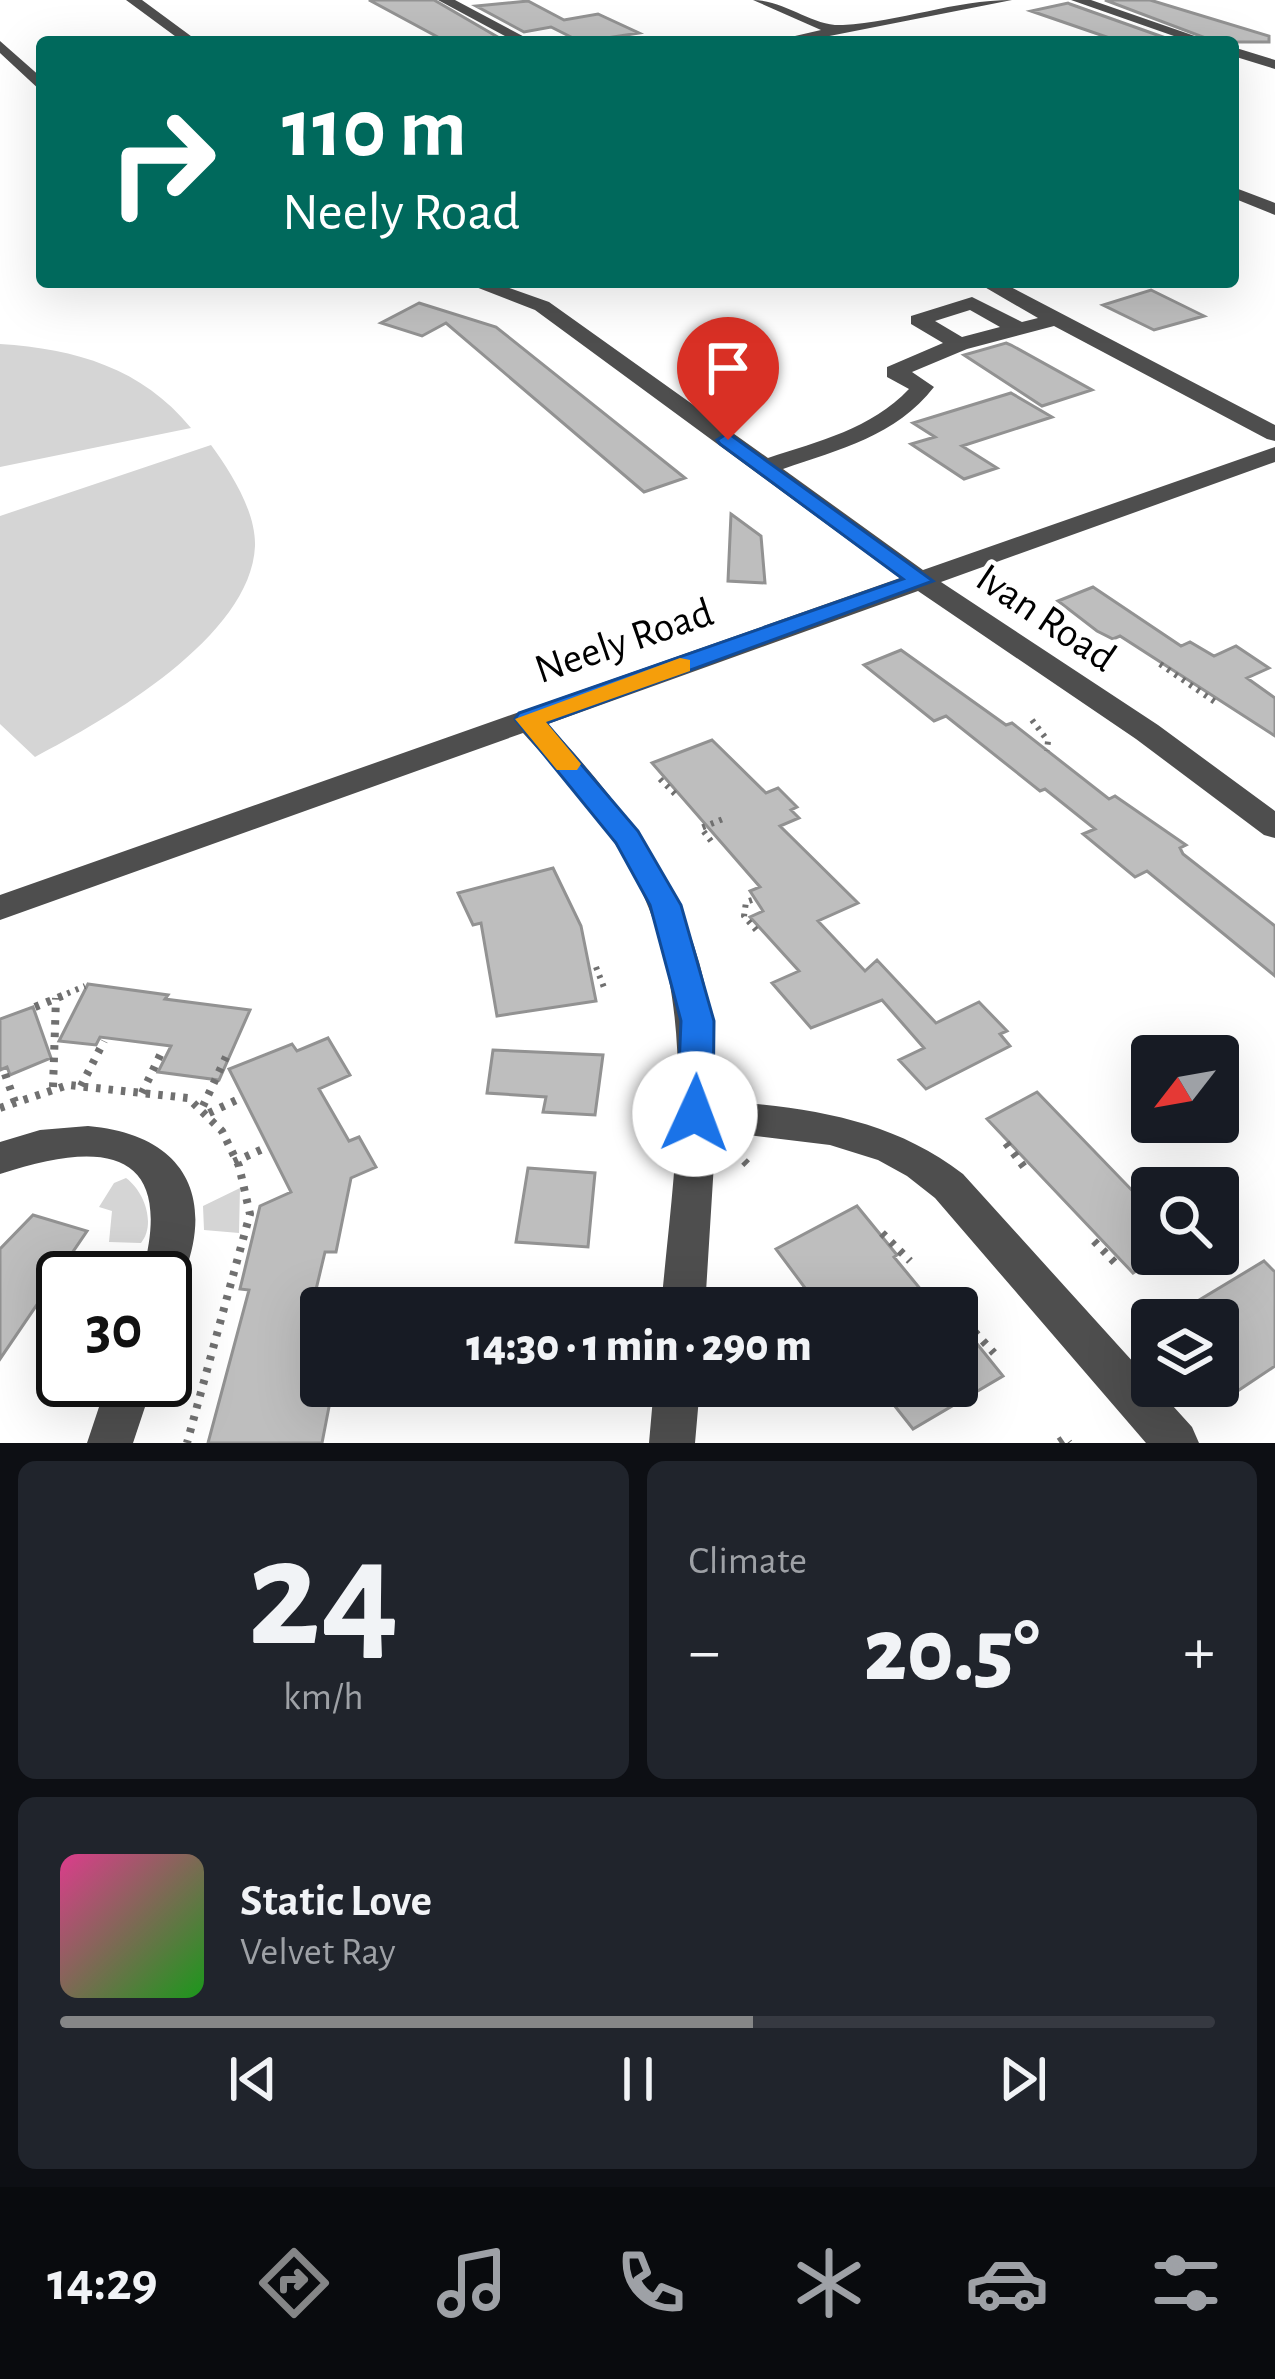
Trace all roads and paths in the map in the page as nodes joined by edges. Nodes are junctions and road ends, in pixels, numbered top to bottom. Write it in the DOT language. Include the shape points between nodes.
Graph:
graph roads {
  1 [pos="133,0"];
  2 [pos="445,0"];
  3 [pos="760,0"];
  4 [pos="1005,0"];
  5 [pos="1078,0"];
  6 [pos="837,31"];
  7 [pos="184,36"];
  8 [pos="515,36"];
  9 [pos="809,36"];
  10 [pos="850,36"];
  11 [pos="1186,36"];
  12 [pos="0,44"];
  13 [pos="1239,53"];
  14 [pos="1275,65"];
  15 [pos="36,81"];
  16 [pos="1239,195"];
  17 [pos="1275,210"];
  18 [pos="490,288"];
  19 [pos="998,288"];
  20 [pos="1058,319"];
  21 [pos="1019,329"];
  22 [pos="958,344"];
  23 [pos="1275,434"];
  24 [pos="1275,454"];
  25 [pos="766,467"];
  26 [pos="921,581"];
  27 [pos="1160,664"];
  28 [pos="1215,702"];
  29 [pos="528,719"];
  30 [pos="1031,719"];
  31 [pos="1047,751"];
  32 [pos="660,778"];
  33 [pos="676,795"];
  34 [pos="722,818"];
  35 [pos="1275,827"];
  36 [pos="711,841"];
  37 [pos="752,900"];
  38 [pos="0,908"];
  39 [pos="757,931"];
  40 [pos="596,967"];
  41 [pos="85,986"];
  42 [pos="605,991"];
  43 [pos="56,998"];
  44 [pos="35,1007"];
  45 [pos="104,1041"];
  46 [pos="163,1049"];
  47 [pos="226,1057"];
  48 [pos="5,1074"];
  49 [pos="82,1086"];
  50 [pos="53,1087"];
  51 [pos="142,1093"];
  52 [pos="241,1098"];
  53 [pos="15,1102"];
  54 [pos="695,1114"];
  55 [pos="1006,1143"];
  56 [pos="267,1147"];
  57 [pos="0,1157"];
  58 [pos="234,1162"];
  59 [pos="1028,1171"];
  60 [pos="882,1233"];
  61 [pos="1094,1241"];
  62 [pos="168,1251"];
  63 [pos="910,1261"];
  64 [pos="1120,1268"];
  65 [pos="683,1287"];
  66 [pos="978,1335"];
  67 [pos="994,1353"];
  68 [pos="122,1407"];
  69 [pos="675,1407"];
  70 [pos="1060,1442"];
  71 [pos="110,1443"];
  72 [pos="672,1443"];
  73 [pos="1069,1443"];
  74 [pos="1176,1443"];
  1 -- 7 [label="street"];
  2 -- 8 [label="street"];
  3 -- 6 [label="street"];
  4 -- 6 [label="street"];
  5 -- 11 [label="street"];
  6 -- 9 [label="street"];
  6 -- 10 [label="street"];
  12 -- 15 [label="street"];
  13 -- 14 [label="street"];
  16 -- 17 [label="street"];
  18 -- 25 [label="street, Ivan Road" via="542,306"];
  19 -- 20 [label="street"];
  20 -- 21 [label="street"];
  20 -- 23 [label="street"];
  21 -- 22 [label="street"];
  21 -- 22 [label="street" via="972,303 918,320"];
  22 -- 25 [label="street" via="895,371 923,387 897,415"];
  24 -- 26 [label="street, Neely Road"];
  25 -- 26 [label="street, Ivan Road"];
  26 -- 29 [label="street, Neely Road"];
  26 -- 35 [label="street, Ivan Road"];
  27 -- 28 [label="path"];
  29 -- 38 [label="street, Neely Road"];
  29 -- 54 [label="street" via="628,838 665,905 698,1021"];
  30 -- 31 [label="path"];
  32 -- 33 [label="path"];
  34 -- 36 [label="path" via="701,828"];
  37 -- 39 [label="path" via="744,916"];
  40 -- 42 [label="path"];
  41 -- 43 [label="path"];
  43 -- 44 [label="path"];
  43 -- 50 [label="path"];
  45 -- 49 [label="path"];
  46 -- 51 [label="path"];
  47 -- 52 [label="path" via="206,1109"];
  48 -- 53 [label="path"];
  54 -- 65 [label="street"];
  54 -- 74 [label="street" via="825,1126 910,1153 949,1186"];
  55 -- 59 [label="path"];
  56 -- 58 [label="path"];
  57 -- 62 [label="street" via="70,1141 117,1146 153,1161 166,1177 174,1225"];
  60 -- 63 [label="path"];
  61 -- 64 [label="path"];
  66 -- 67 [label="path"];
  68 -- 71 [label="street"];
  69 -- 72 [label="street"];
  70 -- 73 [label="path"];
}
